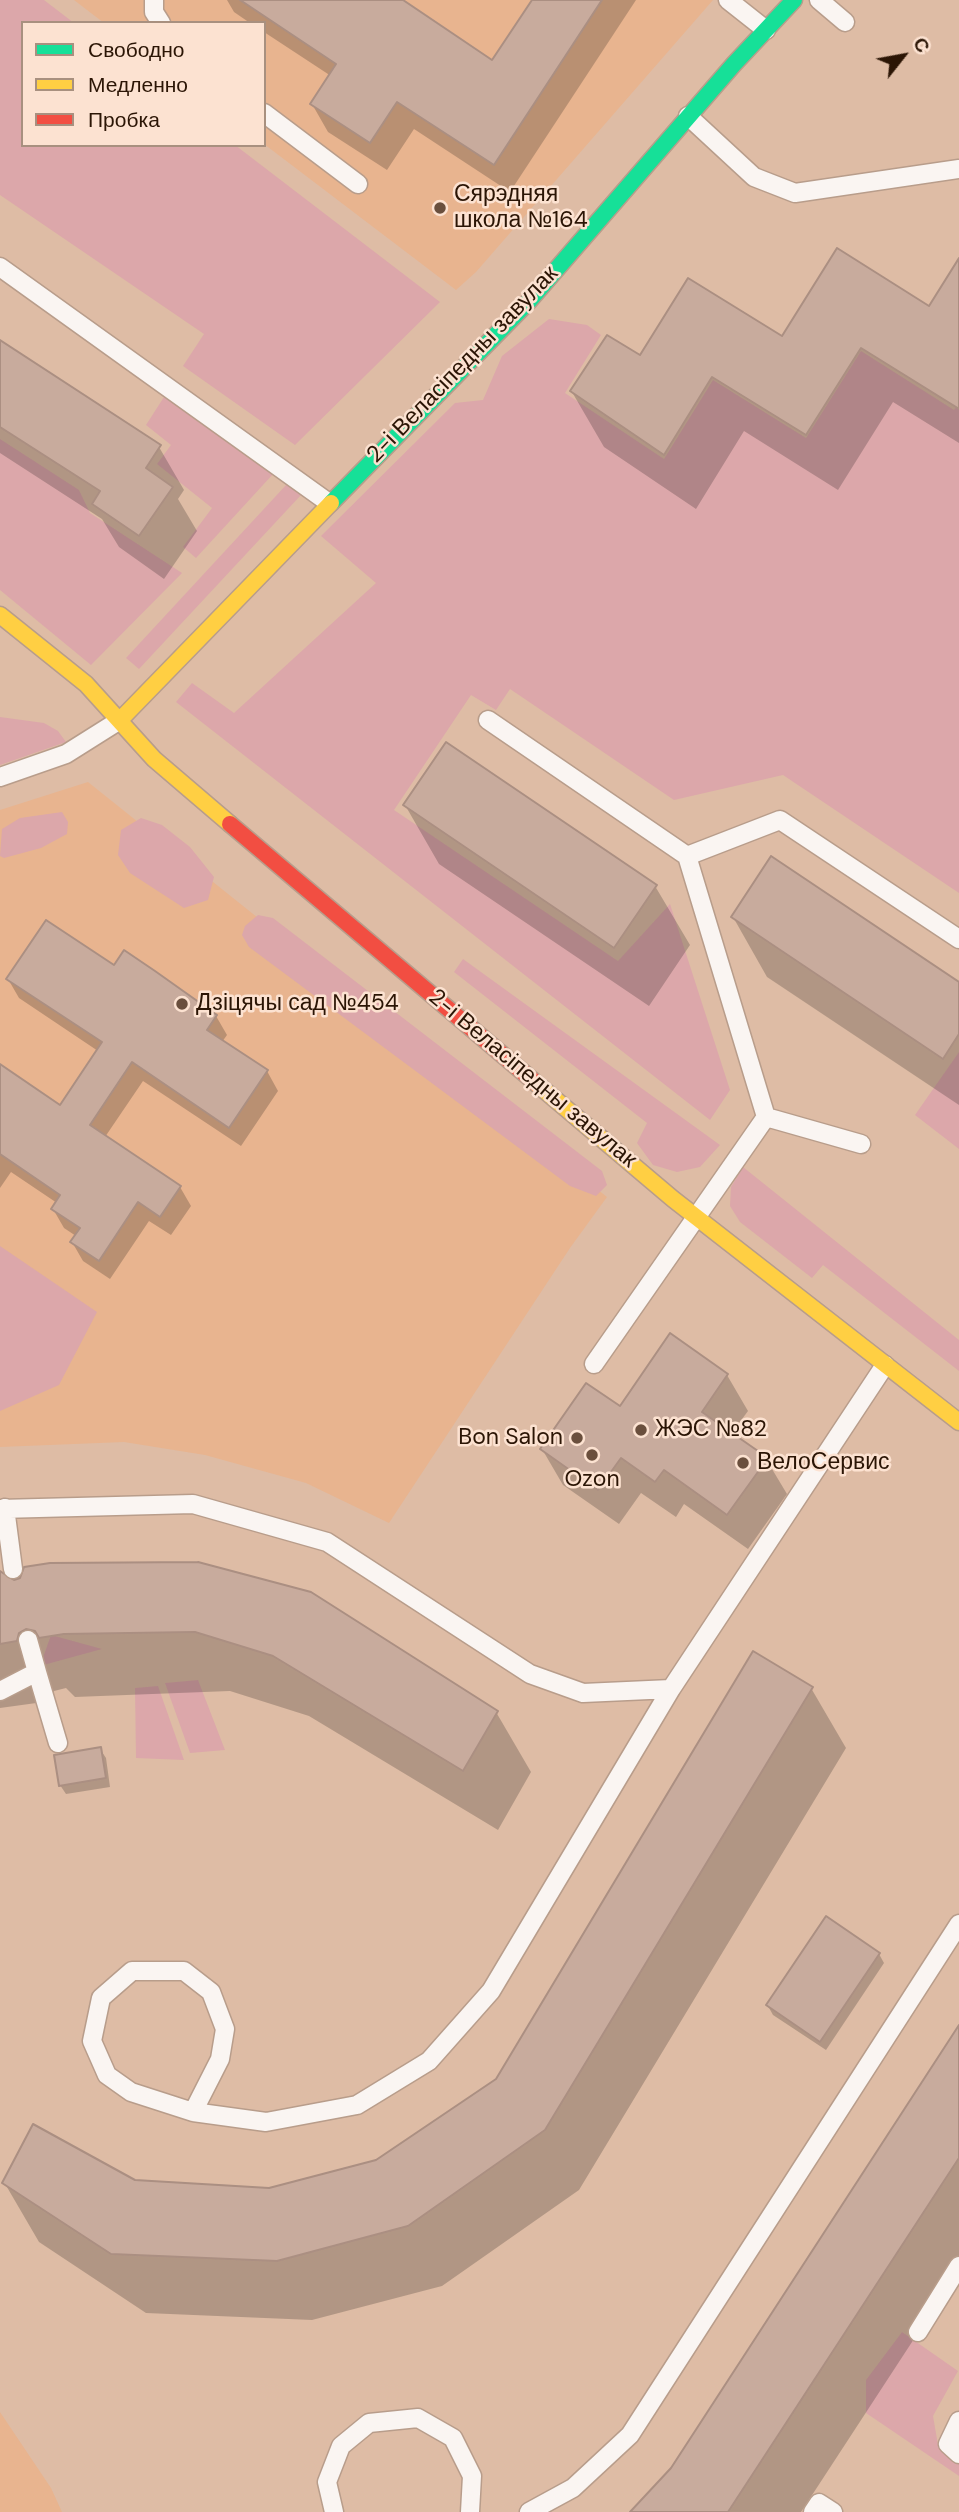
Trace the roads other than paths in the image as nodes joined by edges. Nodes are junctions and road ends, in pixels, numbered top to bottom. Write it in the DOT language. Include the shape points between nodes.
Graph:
graph roads {
  1 [pos="154,0"];
  2 [pos="728,0"];
  3 [pos="794,0"];
  4 [pos="820,0"];
  5 [pos="160,21"];
  6 [pos="845,22"];
  7 [pos="766,30"];
  8 [pos="266,115"];
  9 [pos="688,116"];
  10 [pos="959,169"];
  11 [pos="358,184"];
  12 [pos="0,267"];
  13 [pos="330,503"];
  14 [pos="0,615"];
  15 [pos="120,720"];
  16 [pos="488,720"];
  17 [pos="0,777"];
  18 [pos="687,856"];
  19 [pos="959,939"];
  20 [pos="766,1117"];
  21 [pos="861,1144"];
  22 [pos="696,1218"];
  23 [pos="594,1364"];
  24 [pos="885,1365"];
  25 [pos="959,1422"];
  26 [pos="3,1509"];
  27 [pos="13,1569"];
  28 [pos="28,1640"];
  29 [pos="37,1672"];
  30 [pos="671,1689"];
  31 [pos="0,1691"];
  32 [pos="58,1743"];
  33 [pos="959,1924"];
  34 [pos="193,2112"];
  35 [pos="959,2266"];
  36 [pos="918,2332"];
  37 [pos="959,2421"];
  38 [pos="959,2454"];
  39 [pos="334,2512"];
  40 [pos="471,2512"];
  41 [pos="529,2512"];
  42 [pos="813,2512"];
  43 [pos="832,2512"];
  1 -- 5 [label="lane"];
  2 -- 7 [label="lane"];
  3 -- 7 [label="street, 2-і Веласіпедны завулак"];
  4 -- 6 [label="lane"];
  7 -- 9 [label="street, 2-і Веласіпедны завулак"];
  8 -- 11 [label="lane"];
  9 -- 10 [label="lane" via="754,177 795,192"];
  9 -- 13 [label="street, 2-і Веласіпедны завулак" via="529,301"];
  12 -- 13 [label="lane"];
  13 -- 15 [label="street, 2-і Веласіпедны завулак"];
  14 -- 15 [label="street, 2-і Веласіпедны завулак" via="86,684"];
  15 -- 17 [label="lane" via="66,754"];
  15 -- 22 [label="street, 2-і Веласіпедны завулак" via="154,759"];
  16 -- 18 [label="lane"];
  18 -- 19 [label="lane" via="780,820"];
  18 -- 20 [label="lane"];
  20 -- 21 [label="lane"];
  20 -- 22 [label="lane"];
  22 -- 23 [label="lane"];
  22 -- 24 [label="street, 2-і Веласіпедны завулак"];
  24 -- 25 [label="street, 2-і Веласіпедны завулак"];
  24 -- 30 [label="lane"];
  26 -- 27 [label="lane"];
  26 -- 30 [label="lane" via="193,1504 327,1542 530,1674 583,1693"];
  28 -- 29 [label="lane"];
  29 -- 31 [label="lane"];
  29 -- 32 [label="lane"];
  30 -- 34 [label="lane" via="491,1991 429,2061 356,2105 266,2122"];
  33 -- 41 [label="lane" via="631,2435 573,2488"];
  34 -- 34 [label="lane" via="220,2059 225,2029 211,1992 184,1971 132,1971 101,1998 92,2041 107,2075 131,2092"];
  35 -- 36 [label="lane"];
  37 -- 38 [label="lane" via="948,2444"];
  39 -- 40 [label="lane" via="327,2482 341,2446 369,2423 418,2418 453,2438 472,2476"];
  42 -- 43 [label="lane" via="819,2503"];
}
